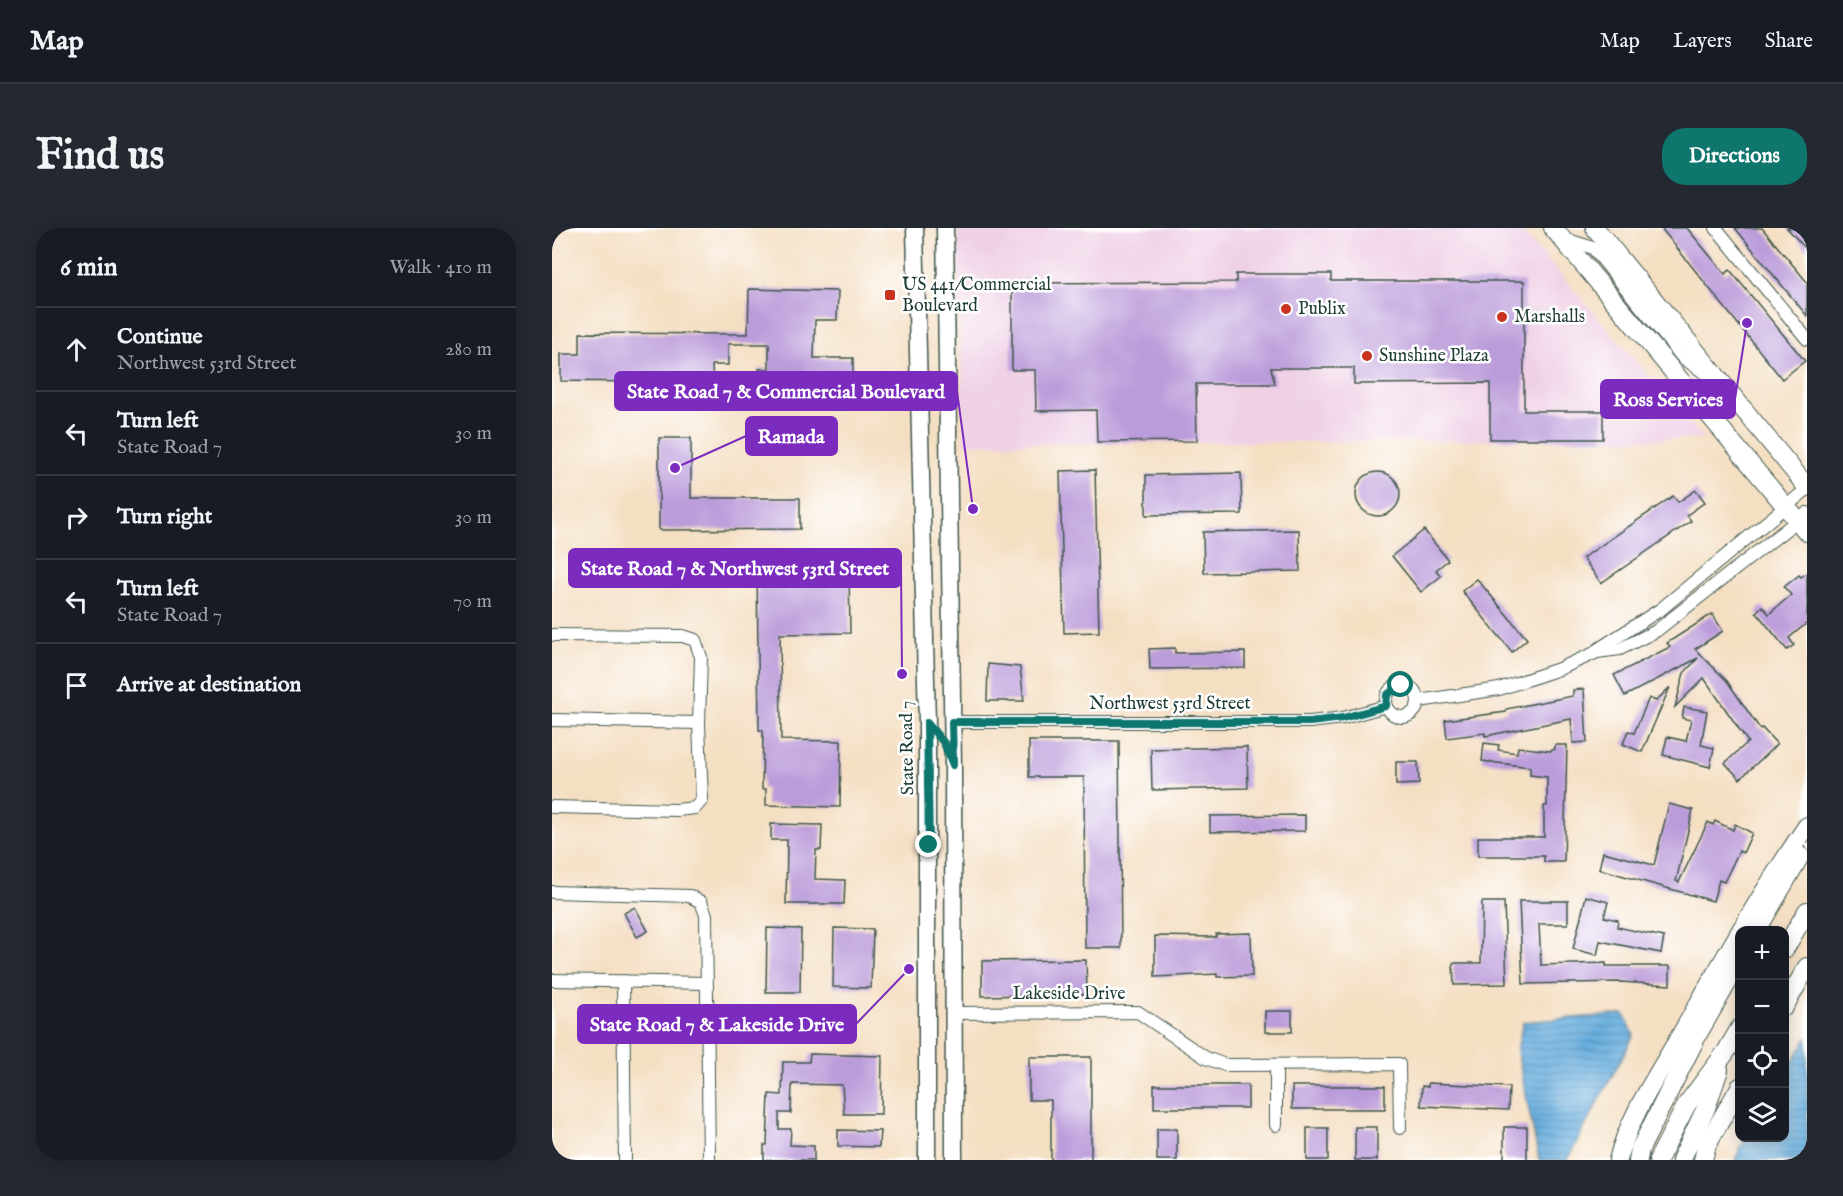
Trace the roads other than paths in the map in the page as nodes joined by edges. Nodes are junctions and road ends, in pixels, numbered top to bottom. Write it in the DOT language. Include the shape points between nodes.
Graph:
graph roads {
  1 [pos="915,228"];
  2 [pos="945,228"];
  3 [pos="1595,228"];
  4 [pos="1716,228"];
  5 [pos="1557,233"];
  6 [pos="1807,339"];
  7 [pos="1725,387"];
  8 [pos="919,446"];
  9 [pos="949,481"];
  10 [pos="1807,488"];
  11 [pos="1799,518"];
  12 [pos="1697,580"];
  13 [pos="1706,593"];
  14 [pos="552,634"];
  15 [pos="1597,651"];
  16 [pos="926,687"];
  17 [pos="1419,700"];
  18 [pos="1386,706"];
  19 [pos="552,720"];
  20 [pos="952,722"];
  21 [pos="699,723"];
  22 [pos="927,723"];
  23 [pos="953,765"];
  24 [pos="552,807"];
  25 [pos="1807,826"];
  26 [pos="1807,840"];
  27 [pos="552,891"];
  28 [pos="1807,911"];
  29 [pos="1759,926"];
  30 [pos="1789,943"];
  31 [pos="1807,967"];
  32 [pos="1735,970"];
  33 [pos="552,980"];
  34 [pos="623,981"];
  35 [pos="706,983"];
  36 [pos="929,988"];
  37 [pos="1789,1000"];
  38 [pos="956,1013"];
  39 [pos="1736,1034"];
  40 [pos="1726,1052"];
  41 [pos="1276,1066"];
  42 [pos="1739,1088"];
  43 [pos="1276,1125"];
  44 [pos="1400,1128"];
  45 [pos="625,1160"];
  46 [pos="709,1160"];
  47 [pos="927,1160"];
  48 [pos="954,1160"];
  49 [pos="1618,1160"];
  50 [pos="1638,1160"];
  51 [pos="1658,1160"];
  52 [pos="1681,1160"];
  53 [pos="1702,1160"];
  1 -- 8 [label="main road, State Road 7"];
  2 -- 9 [label="main road"];
  3 -- 7 [label="highway"];
  4 -- 6 [label="street"];
  5 -- 7 [label="street" via="1593,248 1682,357"];
  5 -- 11 [label="highway"];
  7 -- 10 [label="highway"];
  8 -- 9 [label="main road" via="940,460"];
  8 -- 16 [label="main road, State Road 7"];
  9 -- 20 [label="main road"];
  10 -- 11 [label="street"];
  11 -- 12 [label="street"];
  11 -- 13 [label="street"];
  12 -- 13 [label="street"];
  12 -- 15 [label="street"];
  13 -- 15 [label="street" via="1656,631 1620,649"];
  14 -- 21 [label="street" via="683,636 695,640 701,657"];
  15 -- 17 [label="street" via="1559,669 1499,689"];
  16 -- 20 [label="main road" via="941,718"];
  16 -- 22 [label="main road, State Road 7"];
  17 -- 18 [label="street" via="1415,711 1406,718 1393,715"];
  17 -- 18 [label="street" via="1414,690 1401,685 1387,695"];
  18 -- 20 [label="street, Northwest 53rd Street" via="1310,722"];
  19 -- 21 [label="street"];
  20 -- 23 [label="main road"];
  21 -- 24 [label="street" via="700,805 677,810"];
  22 -- 23 [label="main road" via="944,743"];
  22 -- 36 [label="main road, State Road 7"];
  23 -- 38 [label="main road"];
  25 -- 49 [label="highway" via="1754,905 1658,1075 1623,1142"];
  26 -- 29 [label="highway"];
  27 -- 35 [label="street" via="690,896 701,902 706,915"];
  28 -- 30 [label="highway"];
  31 -- 37 [label="highway"];
  32 -- 50 [label="highway" via="1699,1032"];
  33 -- 34 [label="street"];
  34 -- 35 [label="street"];
  34 -- 45 [label="street"];
  35 -- 46 [label="street"];
  36 -- 38 [label="main road" via="938,1003"];
  36 -- 47 [label="main road, State Road 7"];
  38 -- 41 [label="street, Lakeside Drive" via="1138,1012 1206,1058 1225,1065"];
  38 -- 48 [label="main road"];
  39 -- 40 [label="highway"];
  40 -- 51 [label="highway" via="1687,1104"];
  40 -- 52 [label="highway" via="1706,1108"];
  41 -- 43 [label="street"];
  41 -- 44 [label="street, Lakeside Drive" via="1399,1064"];
  42 -- 53 [label="highway"];
}
